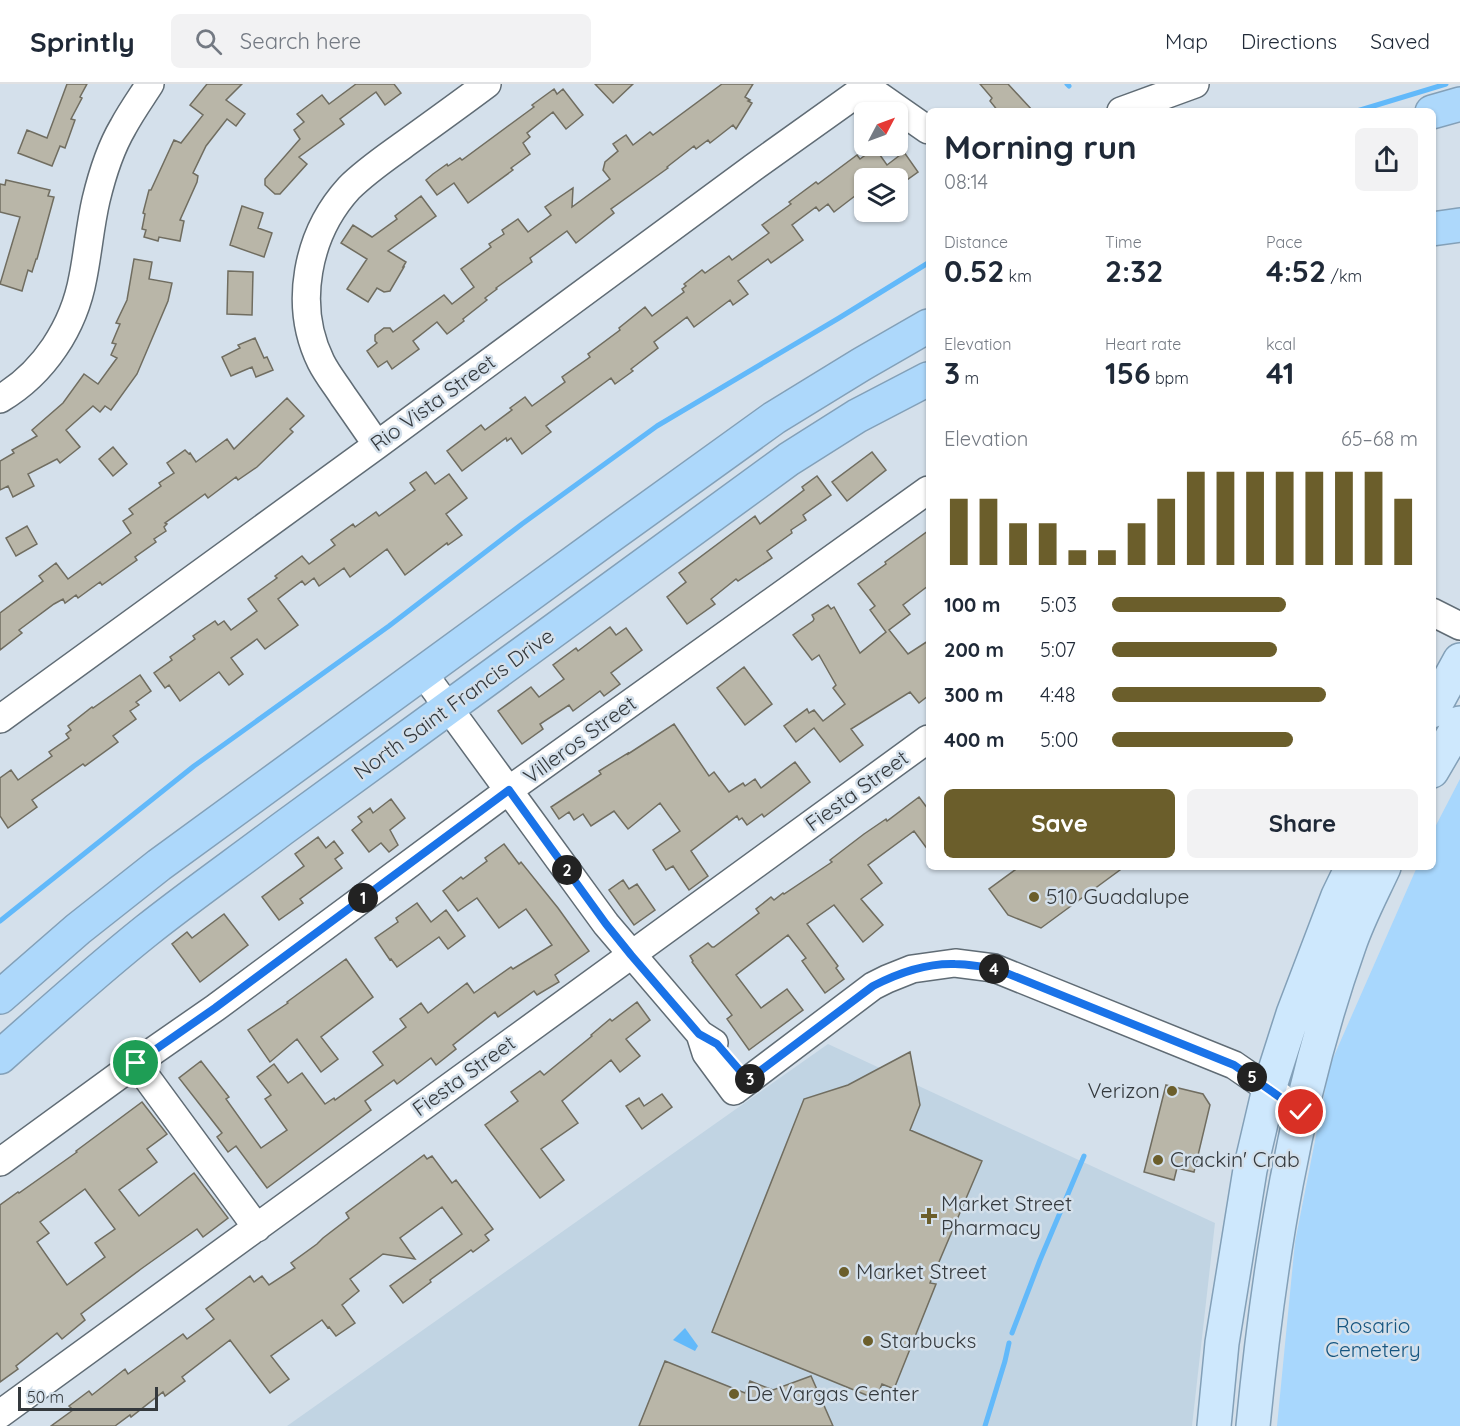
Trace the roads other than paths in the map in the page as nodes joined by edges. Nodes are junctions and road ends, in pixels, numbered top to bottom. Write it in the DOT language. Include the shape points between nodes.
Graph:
graph roads {
  1 [pos="150,84"];
  2 [pos="487,84"];
  3 [pos="1195,84"];
  4 [pos="864,85"];
  5 [pos="1460,104"];
  6 [pos="1129,108"];
  7 [pos="1436,111"];
  8 [pos="926,129"];
  9 [pos="1460,225"];
  10 [pos="1436,229"];
  11 [pos="926,327"];
  12 [pos="926,358"];
  13 [pos="926,380"];
  14 [pos="0,399"];
  15 [pos="857,416"];
  16 [pos="377,445"];
  17 [pos="926,491"];
  18 [pos="1436,614"];
  19 [pos="1460,626"];
  20 [pos="1460,660"];
  21 [pos="423,673"];
  22 [pos="1436,704"];
  23 [pos="448,708"];
  24 [pos="0,719"];
  25 [pos="1460,723"];
  26 [pos="926,741"];
  27 [pos="1436,764"];
  28 [pos="509,790"];
  29 [pos="1351,870"];
  30 [pos="1383,870"];
  31 [pos="631,955"];
  32 [pos="0,998"];
  33 [pos="0,1057"];
  34 [pos="136,1063"];
  35 [pos="1269,1089"];
  36 [pos="1301,1112"];
  37 [pos="0,1162"];
  38 [pos="257,1228"];
  39 [pos="0,1414"];
  40 [pos="1214,1426"];
  41 [pos="1253,1426"];
  1 -- 14 [label="street" via="109,156 96,200 78,296 66,328 46,359 23,383"];
  2 -- 16 [label="street" via="350,188 333,210 314,247 306,297 314,345 330,378"];
  3 -- 6 [label="street"];
  4 -- 8 [label="street"];
  4 -- 16 [label="street, Rio Vista Street"];
  5 -- 7 [label="highway"];
  9 -- 10 [label="highway"];
  11 -- 21 [label="highway, North Saint Francis Drive" via="774,418"];
  12 -- 15 [label="highway" via="903,372"];
  13 -- 15 [label="highway, North Saint Francis Drive"];
  15 -- 23 [label="highway, North Saint Francis Drive" via="789,459"];
  16 -- 24 [label="street, Rio Vista Street"];
  17 -- 28 [label="street, Villeros Street"];
  18 -- 19 [label="street"];
  20 -- 22 [label="main road"];
  21 -- 23 [label="street"];
  21 -- 32 [label="highway, North Saint Francis Drive" via="159,865"];
  23 -- 28 [label="street"];
  23 -- 33 [label="highway, North Saint Francis Drive" via="147,930"];
  25 -- 27 [label="main road"];
  26 -- 31 [label="street, Fiesta Street"];
  28 -- 31 [label="street"];
  28 -- 34 [label="street, Villeros Street"];
  29 -- 35 [label="main road" via="1293,1014"];
  30 -- 36 [label="main road" via="1349,944 1321,1030"];
  31 -- 35 [label="street" via="699,1034 717,1044 741,1085 873,986 912,969 955,963 994,968 1234,1065"];
  31 -- 38 [label="street, Fiesta Street"];
  34 -- 37 [label="street, Villeros Street"];
  34 -- 38 [label="street"];
  35 -- 36 [label="street"];
  35 -- 40 [label="main road" via="1250,1170 1222,1343"];
  36 -- 41 [label="main road" via="1270,1272"];
  38 -- 39 [label="street, Fiesta Street"];
}
